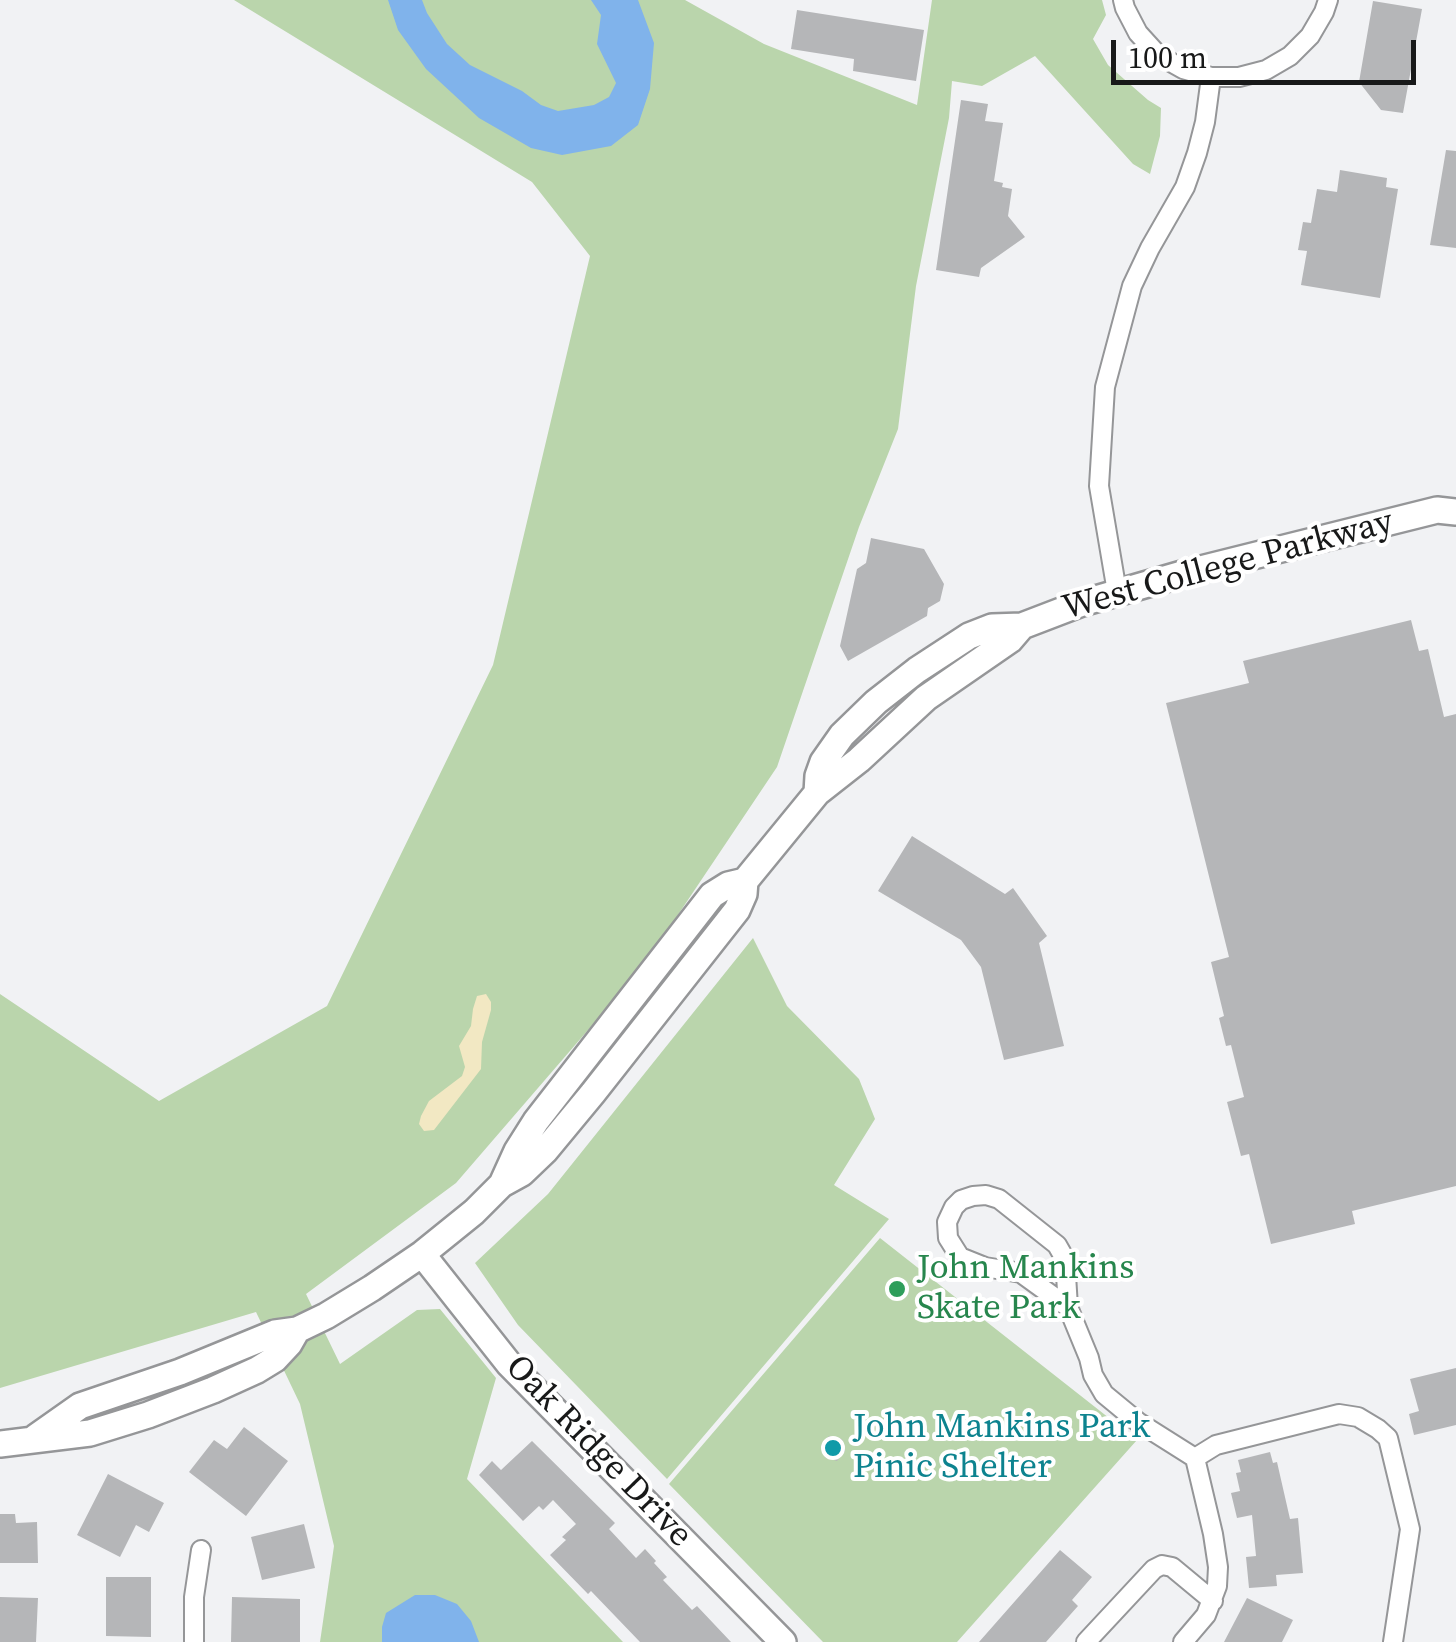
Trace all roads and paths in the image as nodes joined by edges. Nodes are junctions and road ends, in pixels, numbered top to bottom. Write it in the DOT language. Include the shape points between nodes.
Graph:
graph roads {
  1 [pos="1123,0"];
  2 [pos="1328,0"];
  3 [pos="1211,77"];
  4 [pos="1450,506"];
  5 [pos="1117,592"];
  6 [pos="422,1254"];
  7 [pos="1068,1307"];
  8 [pos="0,1444"];
  9 [pos="1195,1458"];
  10 [pos="201,1550"];
  11 [pos="1212,1601"];
  12 [pos="194,1642"];
  13 [pos="783,1642"];
  14 [pos="1086,1642"];
  15 [pos="1183,1642"];
  16 [pos="1393,1642"];
  1 -- 3 [label="street" via="1138,34 1158,54"];
  2 -- 3 [label="street" via="1310,36 1290,56 1266,70"];
  3 -- 5 [label="street" via="1198,153 1132,286 1105,387 1099,486"];
  4 -- 5 [label="street, West College Parkway"];
  5 -- 6 [label="street, West College Parkway" via="1022,626 926,698 818,793 745,881 737,910 546,1151"];
  6 -- 8 [label="street, West College Parkway" via="298,1330 80,1406 36,1438"];
  6 -- 13 [label="street, Oak Ridge Drive" via="509,1364"];
  7 -- 7 [label="street" via="1065,1259 1056,1246 998,1199 961,1200 954,1207 948,1238 960,1257 984,1268 1022,1272"];
  7 -- 9 [label="street" via="1104,1394"];
  9 -- 11 [label="street" via="1218,1567"];
  9 -- 16 [label="street" via="1216,1445 1339,1414 1358,1417 1388,1438 1410,1529"];
  10 -- 12 [label="street"];
  11 -- 14 [label="street" via="1162,1565"];
  11 -- 15 [label="street"];
}
